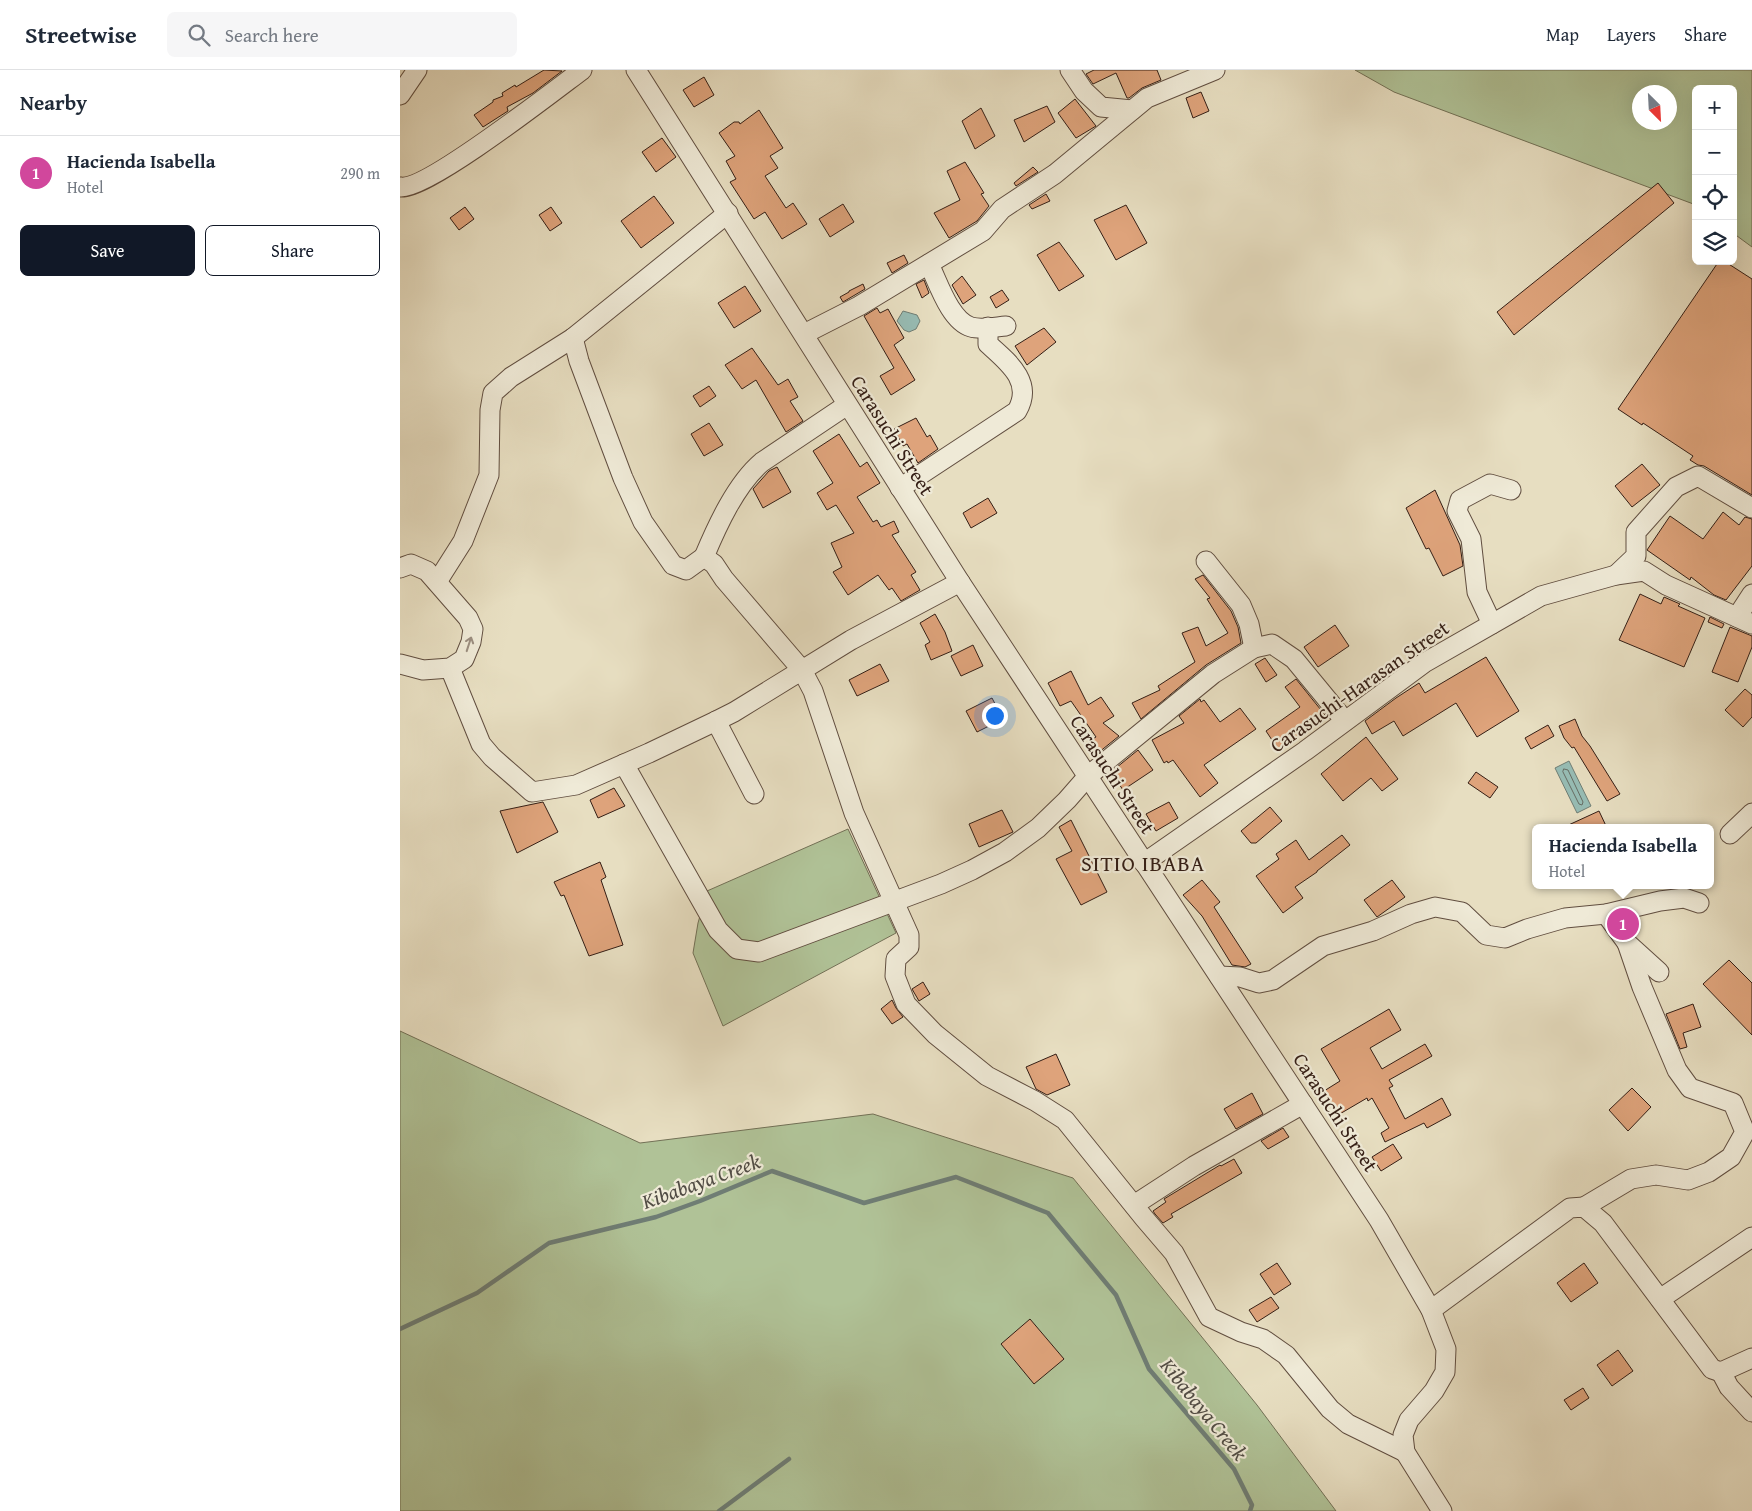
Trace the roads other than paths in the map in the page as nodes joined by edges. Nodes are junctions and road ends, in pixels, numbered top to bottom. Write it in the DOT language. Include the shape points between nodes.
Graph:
graph roads {
  1 [pos="417,70"];
  2 [pos="582,70"];
  3 [pos="636,70"];
  4 [pos="1070,70"];
  5 [pos="1215,70"];
  6 [pos="400,95"];
  7 [pos="1132,110"];
  8 [pos="400,187"];
  9 [pos="728,213"];
  10 [pos="929,264"];
  11 [pos="804,334"];
  12 [pos="573,338"];
  13 [pos="848,405"];
  14 [pos="900,488"];
  15 [pos="1511,490"];
  16 [pos="1752,508"];
  17 [pos="704,557"];
  18 [pos="1206,561"];
  19 [pos="400,568"];
  20 [pos="1616,574"];
  21 [pos="437,582"];
  22 [pos="960,582"];
  23 [pos="1752,594"];
  24 [pos="1744,621"];
  25 [pos="1492,624"];
  26 [pos="1254,648"];
  27 [pos="400,664"];
  28 [pos="450,668"];
  29 [pos="802,670"];
  30 [pos="716,721"];
  31 [pos="1345,721"];
  32 [pos="624,764"];
  33 [pos="1088,776"];
  34 [pos="754,794"];
  35 [pos="1752,814"];
  36 [pos="1730,834"];
  37 [pos="1144,863"];
  38 [pos="895,903"];
  39 [pos="1699,903"];
  40 [pos="1606,914"];
  41 [pos="1627,943"];
  42 [pos="1658,972"];
  43 [pos="1219,976"];
  44 [pos="1303,1104"];
  45 [pos="1134,1205"];
  46 [pos="1584,1207"];
  47 [pos="1752,1237"];
  48 [pos="1660,1299"];
  49 [pos="1431,1310"];
  50 [pos="1752,1358"];
  51 [pos="1721,1372"];
  52 [pos="1752,1412"];
  53 [pos="1405,1452"];
  54 [pos="1442,1511"];
  1 -- 6 [label="street"];
  2 -- 8 [label="street" via="482,144 420,183"];
  3 -- 9 [label="street, Carasuchi Street"];
  4 -- 7 [label="street" via="1084,91 1102,107"];
  5 -- 7 [label="street" via="1147,98"];
  7 -- 10 [label="street" via="1055,174 1002,209 983,231"];
  9 -- 11 [label="street, Carasuchi Street"];
  9 -- 12 [label="street"];
  10 -- 11 [label="street"];
  10 -- 14 [label="street" via="958,319 972,328 997,326 988,344 1012,366 1020,380 1022,402 1017,411"];
  11 -- 13 [label="street, Carasuchi Street"];
  12 -- 17 [label="street" via="642,522 673,564 686,570"];
  12 -- 21 [label="street" via="511,377 493,394 489,475 463,541"];
  13 -- 14 [label="street, Carasuchi Street"];
  13 -- 17 [label="street" via="750,472 716,528"];
  14 -- 22 [label="street, Carasuchi Street"];
  15 -- 25 [label="street" via="1490,484 1460,500 1457,511 1472,539 1477,592"];
  16 -- 20 [label="street" via="1698,476 1676,487 1636,532 1636,556"];
  17 -- 29 [label="street" via="714,564"];
  18 -- 26 [label="street" via="1240,605 1249,624"];
  19 -- 21 [label="street" via="411,564 426,570"];
  20 -- 24 [label="street, Carasuchi-Harasan Street" via="1644,571 1666,585"];
  20 -- 25 [label="street, Carasuchi-Harasan Street" via="1541,596"];
  28 -- 21 [label="street, one-way" via="464,659 473,629 468,618"];
  22 -- 29 [label="street"];
  22 -- 33 [label="street, Carasuchi Street"];
  23 -- 24 [label="street"];
  25 -- 31 [label="street, Carasuchi-Harasan Street" via="1424,663"];
  26 -- 31 [label="street" via="1272,644 1294,659"];
  26 -- 33 [label="street" via="1208,679"];
  27 -- 28 [label="street" via="423,670"];
  28 -- 32 [label="street" via="481,744 532,792 576,786"];
  29 -- 30 [label="street"];
  29 -- 38 [label="street" via="813,691 854,814"];
  30 -- 32 [label="street"];
  30 -- 34 [label="street"];
  31 -- 37 [label="street, Carasuchi-Harasan Street"];
  32 -- 38 [label="street" via="718,930 737,949 759,952"];
  33 -- 37 [label="street, Carasuchi Street"];
  33 -- 38 [label="street" via="1038,828 1005,852 964,874"];
  35 -- 36 [label="street"];
  37 -- 43 [label="street, Carasuchi Street"];
  38 -- 45 [label="street" via="909,935 909,947 896,959 895,976 906,1004 935,1034 987,1076 1065,1120"];
  39 -- 40 [label="street" via="1684,898"];
  40 -- 41 [label="street"];
  40 -- 43 [label="street" via="1565,918 1505,938 1486,935 1462,912 1435,907 1374,931 1323,946 1273,980 1259,984 1240,977"];
  41 -- 42 [label="street"];
  41 -- 46 [label="street" via="1678,1070 1690,1088 1733,1103 1745,1132 1731,1157 1709,1172 1688,1180 1656,1175 1631,1180"];
  43 -- 44 [label="street, Carasuchi Street"];
  44 -- 45 [label="street" via="1194,1166"];
  44 -- 49 [label="street, Carasuchi Street" via="1379,1220"];
  45 -- 53 [label="street" via="1174,1252 1209,1317 1263,1339 1286,1355 1330,1409 1348,1424"];
  46 -- 48 [label="street" via="1603,1222"];
  46 -- 49 [label="street" via="1570,1208"];
  47 -- 48 [label="street"];
  48 -- 51 [label="street" via="1712,1369"];
  49 -- 53 [label="street, Carasuchi Street" via="1446,1349 1445,1372 1434,1391 1409,1420 1403,1436"];
  50 -- 51 [label="street"];
  51 -- 52 [label="street" via="1729,1387"];
  53 -- 54 [label="street"];
}
